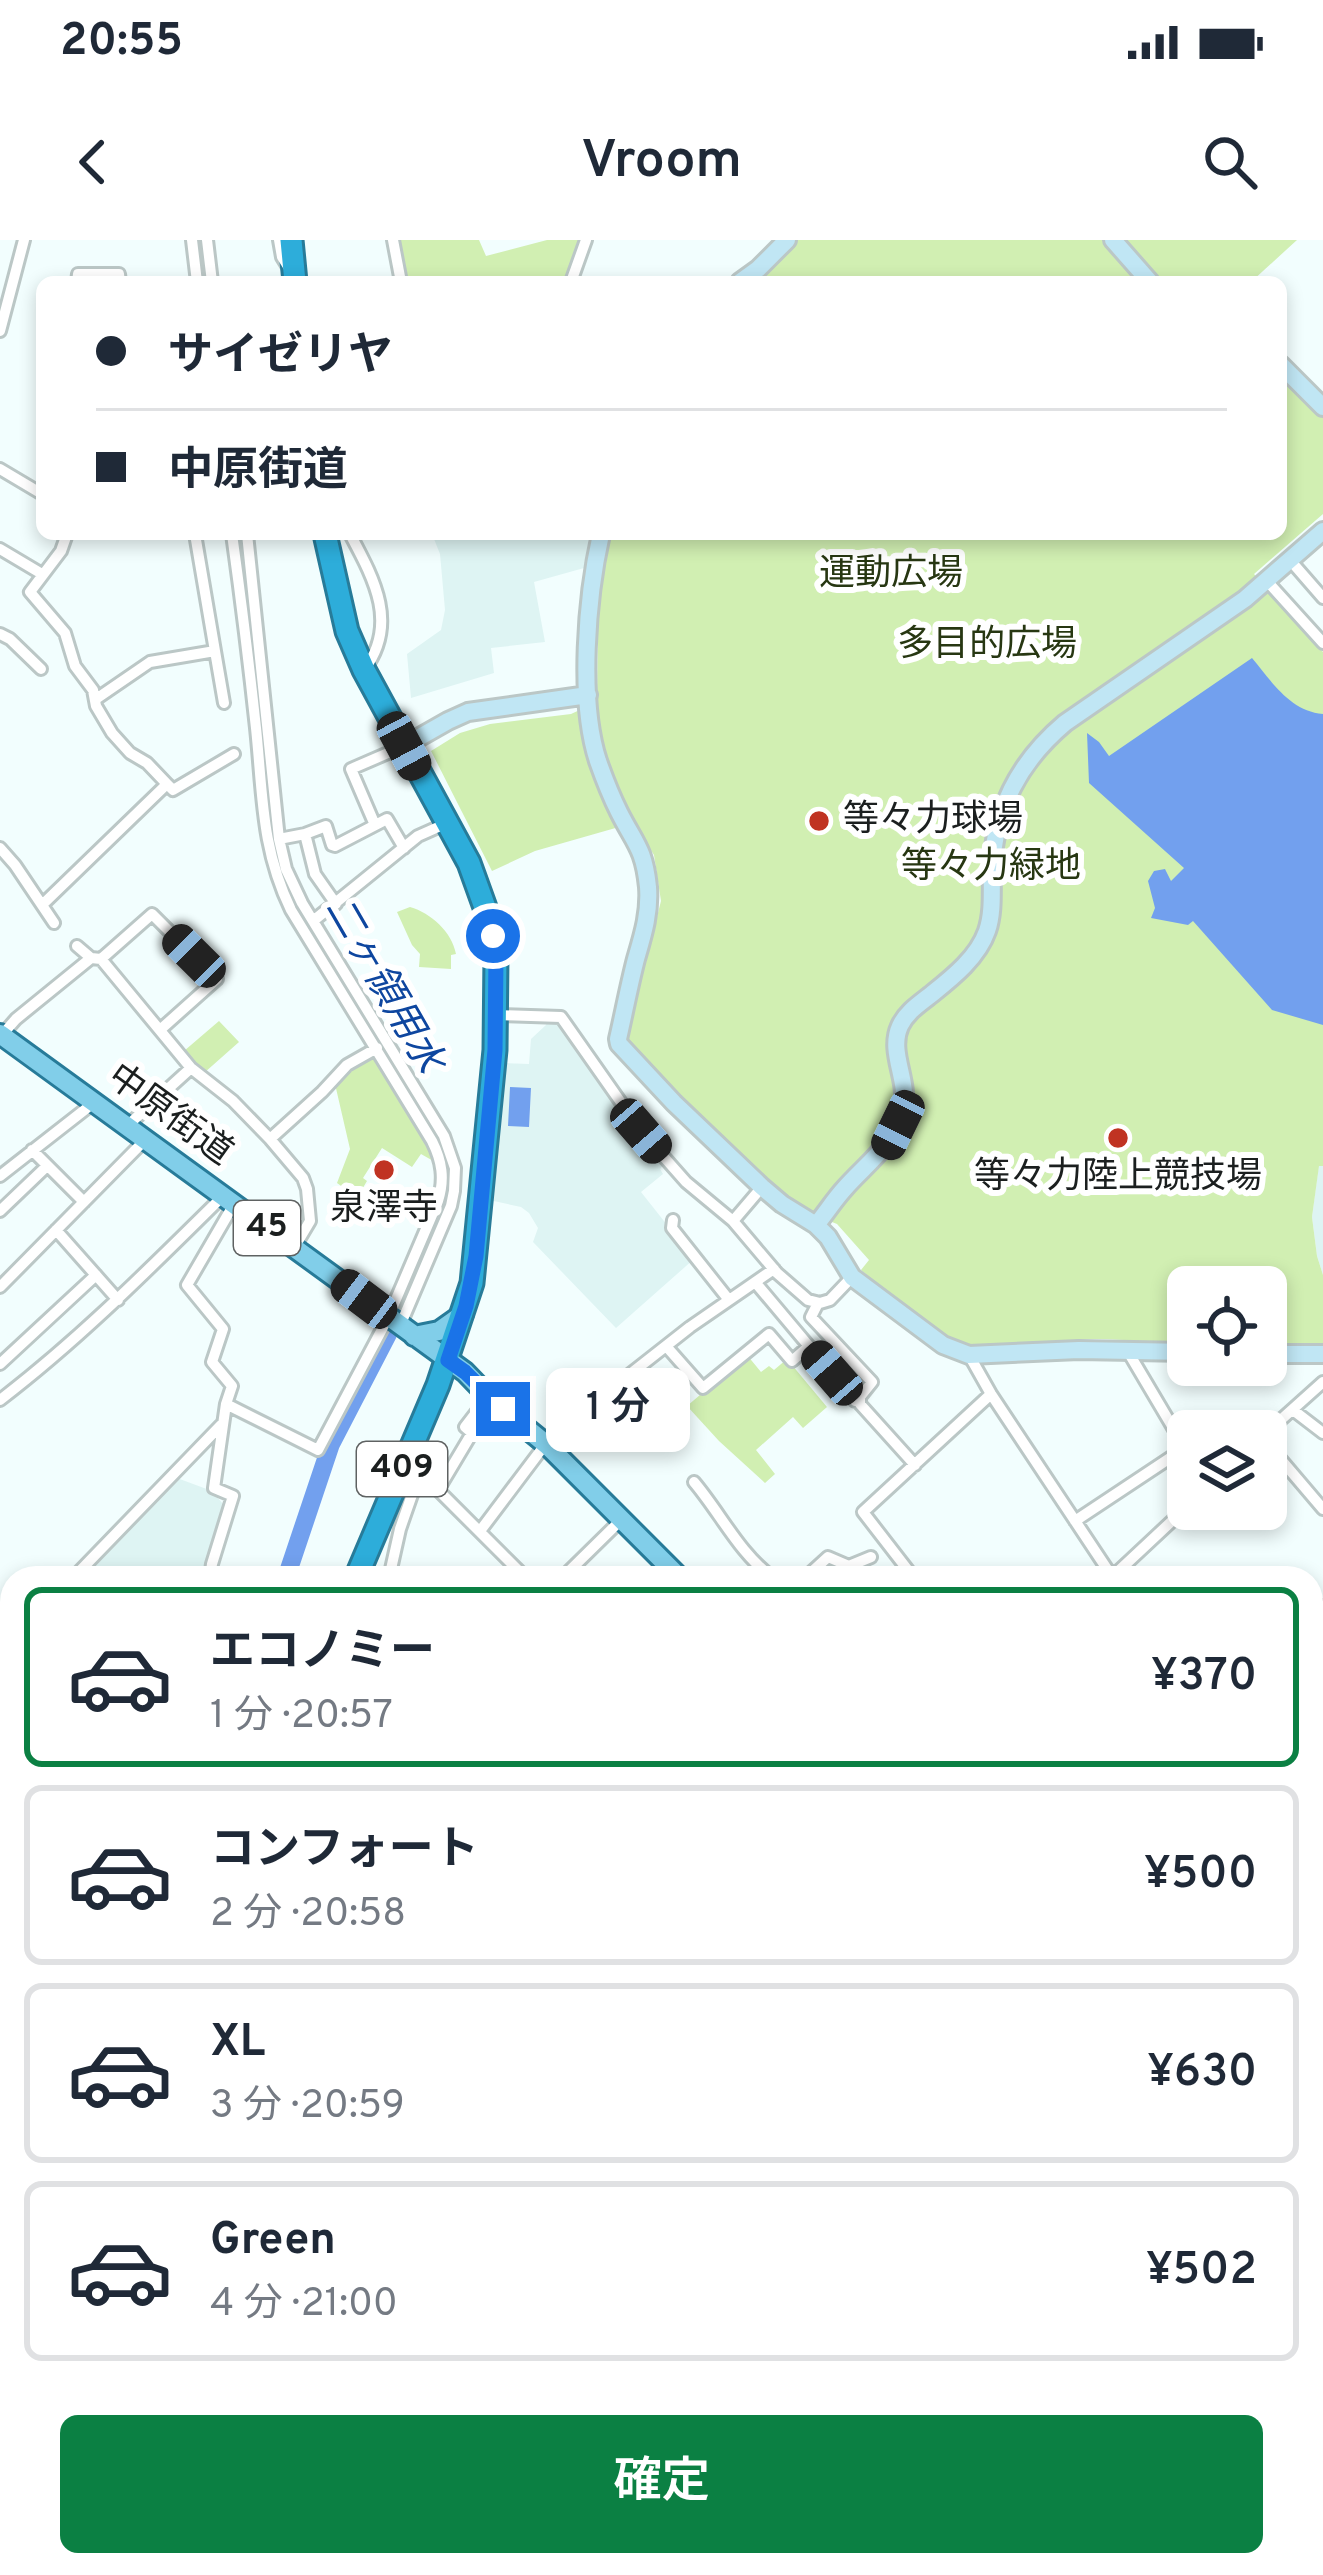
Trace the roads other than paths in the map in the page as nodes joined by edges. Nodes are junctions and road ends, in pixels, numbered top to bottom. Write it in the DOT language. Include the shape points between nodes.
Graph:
graph roads {
  1 [pos="24,240"];
  2 [pos="192,240"];
  3 [pos="207,240"];
  4 [pos="279,240"];
  5 [pos="291,240"];
  6 [pos="393,240"];
  7 [pos="586,240"];
  8 [pos="1113,240"];
  9 [pos="777,243"];
  10 [pos="78,276"];
  11 [pos="119,276"];
  12 [pos="196,276"];
  13 [pos="211,276"];
  14 [pos="293,276"];
  15 [pos="295,276"];
  16 [pos="400,276"];
  17 [pos="573,276"];
  18 [pos="746,276"];
  19 [pos="1145,276"];
  20 [pos="0,331"];
  21 [pos="1287,371"];
  22 [pos="1323,406"];
  23 [pos="5,472"];
  24 [pos="0,490"];
  25 [pos="36,490"];
  26 [pos="1323,531"];
  27 [pos="66,540"];
  28 [pos="196,540"];
  29 [pos="233,540"];
  30 [pos="248,540"];
  31 [pos="326,540"];
  32 [pos="353,540"];
  33 [pos="600,540"];
  34 [pos="0,549"];
  35 [pos="1290,560"];
  36 [pos="42,574"];
  37 [pos="1267,580"];
  38 [pos="1323,598"];
  39 [pos="0,634"];
  40 [pos="1323,643"];
  41 [pos="215,651"];
  42 [pos="41,669"];
  43 [pos="364,670"];
  44 [pos="588,695"];
  45 [pos="96,699"];
  46 [pos="224,703"];
  47 [pos="404,746"];
  48 [pos="234,754"];
  49 [pos="167,784"];
  50 [pos="446,824"];
  51 [pos="375,825"];
  52 [pos="304,834"];
  53 [pos="279,839"];
  54 [pos="0,848"];
  55 [pos="404,848"];
  56 [pos="336,904"];
  57 [pos="42,905"];
  58 [pos="313,922"];
  59 [pos="54,923"];
  60 [pos="77,946"];
  61 [pos="96,958"];
  62 [pos="496,1015"];
  63 [pos="161,1029"];
  64 [pos="2,1037"];
  65 [pos="387,1042"];
  66 [pos="374,1050"];
  67 [pos="191,1068"];
  68 [pos="92,1101"];
  69 [pos="127,1126"];
  70 [pos="270,1138"];
  71 [pos="145,1140"];
  72 [pos="32,1150"];
  73 [pos="47,1166"];
  74 [pos="0,1175"];
  75 [pos="762,1187"];
  76 [pos="229,1200"];
  77 [pos="83,1202"];
  78 [pos="0,1210"];
  79 [pos="673,1220"];
  80 [pos="733,1221"];
  81 [pos="816,1225"];
  82 [pos="56,1230"];
  83 [pos="294,1248"];
  84 [pos="774,1269"];
  85 [pos="96,1275"];
  86 [pos="852,1277"];
  87 [pos="754,1282"];
  88 [pos="0,1287"];
  89 [pos="118,1300"];
  90 [pos="729,1300"];
  91 [pos="818,1303"];
  92 [pos="464,1312"];
  93 [pos="401,1327"];
  94 [pos="666,1346"];
  95 [pos="808,1346"];
  96 [pos="1127,1350"];
  97 [pos="1167,1351"];
  98 [pos="1287,1354"];
  99 [pos="1323,1354"];
  100 [pos="969,1355"];
  101 [pos="448,1360"];
  102 [pos="0,1364"];
  103 [pos="0,1380"];
  104 [pos="1323,1383"];
  105 [pos="991,1394"];
  106 [pos="5,1396"];
  107 [pos="488,1397"];
  108 [pos="859,1401"];
  109 [pos="226,1404"];
  110 [pos="1293,1410"];
  111 [pos="1287,1416"];
  112 [pos="223,1423"];
  113 [pos="1323,1433"];
  114 [pos="547,1445"];
  115 [pos="408,1457"];
  116 [pos="1287,1464"];
  117 [pos="915,1465"];
  118 [pos="694,1482"];
  119 [pos="1323,1509"];
  120 [pos="621,1520"];
  121 [pos="1076,1521"];
  122 [pos="1167,1526"];
  123 [pos="479,1531"];
  124 [pos="872,1557"];
  125 [pos="85,1566"];
  126 [pos="212,1566"];
  127 [pos="361,1566"];
  128 [pos="391,1566"];
  129 [pos="514,1566"];
  130 [pos="574,1566"];
  131 [pos="668,1566"];
  132 [pos="758,1566"];
  133 [pos="819,1566"];
  134 [pos="849,1566"];
  135 [pos="849,1566"];
  136 [pos="905,1566"];
  137 [pos="1104,1566"];
  138 [pos="1125,1566"];
  1 -- 20 [label="street"];
  2 -- 12 [label="street"];
  3 -- 13 [label="street"];
  4 -- 14 [label="street"];
  5 -- 15 [label="highway"];
  6 -- 16 [label="street"];
  7 -- 17 [label="street"];
  8 -- 19 [label="street"];
  9 -- 18 [label="street"];
  10 -- 11 [label="street"];
  21 -- 22 [label="street"];
  23 -- 24 [label="street"];
  23 -- 25 [label="street"];
  26 -- 35 [label="street"];
  27 -- 36 [label="street"];
  28 -- 41 [label="street"];
  29 -- 66 [label="street" via="268,854 291,910"];
  30 -- 53 [label="street"];
  31 -- 43 [label="highway, 409"];
  32 -- 43 [label="street" via="381,602 380,642"];
  33 -- 44 [label="street"];
  34 -- 36 [label="street"];
  35 -- 37 [label="street"];
  35 -- 38 [label="street"];
  36 -- 45 [label="street" via="30,592 64,633"];
  37 -- 40 [label="street"];
  37 -- 81 [label="street" via="1065,723 1023,767 996,829 987,932 966,964 901,1023 898,1125"];
  39 -- 42 [label="street"];
  41 -- 45 [label="street" via="150,662"];
  41 -- 46 [label="street"];
  43 -- 47 [label="highway, 409"];
  44 -- 47 [label="street" via="468,712"];
  44 -- 75 [label="street" via="598,760 643,855 647,883 647,919 617,1040"];
  45 -- 49 [label="street" via="112,733"];
  47 -- 50 [label="highway, 409"];
  47 -- 51 [label="street" via="351,769"];
  48 -- 49 [label="street" via="173,790"];
  49 -- 57 [label="street"];
  50 -- 55 [label="street"];
  50 -- 62 [label="highway, 409" via="487,914"];
  51 -- 52 [label="street" via="335,846 326,826"];
  51 -- 55 [label="street" via="387,819"];
  52 -- 53 [label="street"];
  52 -- 56 [label="street" via="315,874"];
  53 -- 58 [label="street"];
  54 -- 57 [label="street"];
  55 -- 56 [label="street"];
  56 -- 58 [label="street"];
  57 -- 59 [label="street"];
  58 -- 65 [label="street"];
  60 -- 61 [label="street"];
  61 -- 63 [label="street"];
  61 -- 63 [label="street" via="152,914 217,980"];
  61 -- 64 [label="street"];
  62 -- 80 [label="street" via="560,1018 641,1131"];
  62 -- 92 [label="highway, 409"];
  63 -- 67 [label="street"];
  64 -- 68 [label="main road, 中原街道 / 45"];
  65 -- 66 [label="street"];
  65 -- 93 [label="street" via="444,1136 456,1182"];
  66 -- 70 [label="street" via="347,1064"];
  66 -- 93 [label="street" via="441,1163 438,1201"];
  67 -- 69 [label="street"];
  67 -- 70 [label="street"];
  68 -- 69 [label="main road, 中原街道 / 45"];
  68 -- 72 [label="street"];
  69 -- 71 [label="main road, 中原街道 / 45"];
  70 -- 83 [label="street" via="307,1189 310,1221"];
  71 -- 76 [label="main road, 中原街道 / 45"];
  71 -- 77 [label="street"];
  72 -- 73 [label="street"];
  72 -- 74 [label="street"];
  73 -- 77 [label="street"];
  73 -- 78 [label="street"];
  75 -- 80 [label="street"];
  75 -- 81 [label="street"];
  76 -- 83 [label="main road, 中原街道 / 45"];
  76 -- 89 [label="street"];
  76 -- 109 [label="street" via="187,1285 223,1329 212,1362 232,1386"];
  77 -- 82 [label="street"];
  79 -- 90 [label="street"];
  80 -- 84 [label="street"];
  81 -- 86 [label="street"];
  82 -- 85 [label="street"];
  82 -- 88 [label="street"];
  83 -- 93 [label="main road, 中原街道 / 45"];
  84 -- 87 [label="street"];
  84 -- 91 [label="street"];
  85 -- 89 [label="street"];
  85 -- 102 [label="street"];
  86 -- 91 [label="street"];
  86 -- 100 [label="street" via="926,1335"];
  87 -- 90 [label="street"];
  87 -- 95 [label="street"];
  89 -- 106 [label="street"];
  90 -- 94 [label="street"];
  91 -- 108 [label="street" via="811,1317 872,1382"];
  92 -- 93 [label="main road" via="439,1331"];
  92 -- 101 [label="highway, 409"];
  93 -- 101 [label="main road, 中原街道 / 45"];
  93 -- 109 [label="street" via="317,1450"];
  94 -- 95 [label="street" via="703,1388 769,1334 792,1361"];
  94 -- 114 [label="street"];
  95 -- 108 [label="street"];
  96 -- 97 [label="street"];
  96 -- 100 [label="street"];
  96 -- 121 [label="street" via="1184,1448"];
  98 -- 99 [label="street"];
  100 -- 105 [label="street"];
  101 -- 107 [label="main road, 中原街道 / 45"];
  101 -- 115 [label="highway, 409"];
  103 -- 106 [label="street"];
  104 -- 110 [label="street"];
  105 -- 117 [label="street"];
  105 -- 121 [label="street"];
  107 -- 114 [label="main road, 中原街道 / 45"];
  107 -- 123 [label="street" via="438,1490"];
  108 -- 117 [label="street"];
  109 -- 112 [label="street"];
  110 -- 111 [label="street"];
  110 -- 113 [label="street"];
  112 -- 125 [label="street"];
  112 -- 126 [label="street" via="214,1488 233,1496"];
  114 -- 120 [label="main road, 中原街道 / 45"];
  114 -- 123 [label="street"];
  115 -- 127 [label="highway, 409"];
  115 -- 128 [label="street" via="423,1463"];
  116 -- 119 [label="street"];
  117 -- 136 [label="street" via="863,1512"];
  118 -- 132 [label="street"];
  120 -- 130 [label="street"];
  120 -- 131 [label="main road, 中原街道 / 45"];
  121 -- 137 [label="street"];
  122 -- 138 [label="street"];
  123 -- 129 [label="street"];
  124 -- 134 [label="street"];
  133 -- 135 [label="street" via="828,1558"];
}
